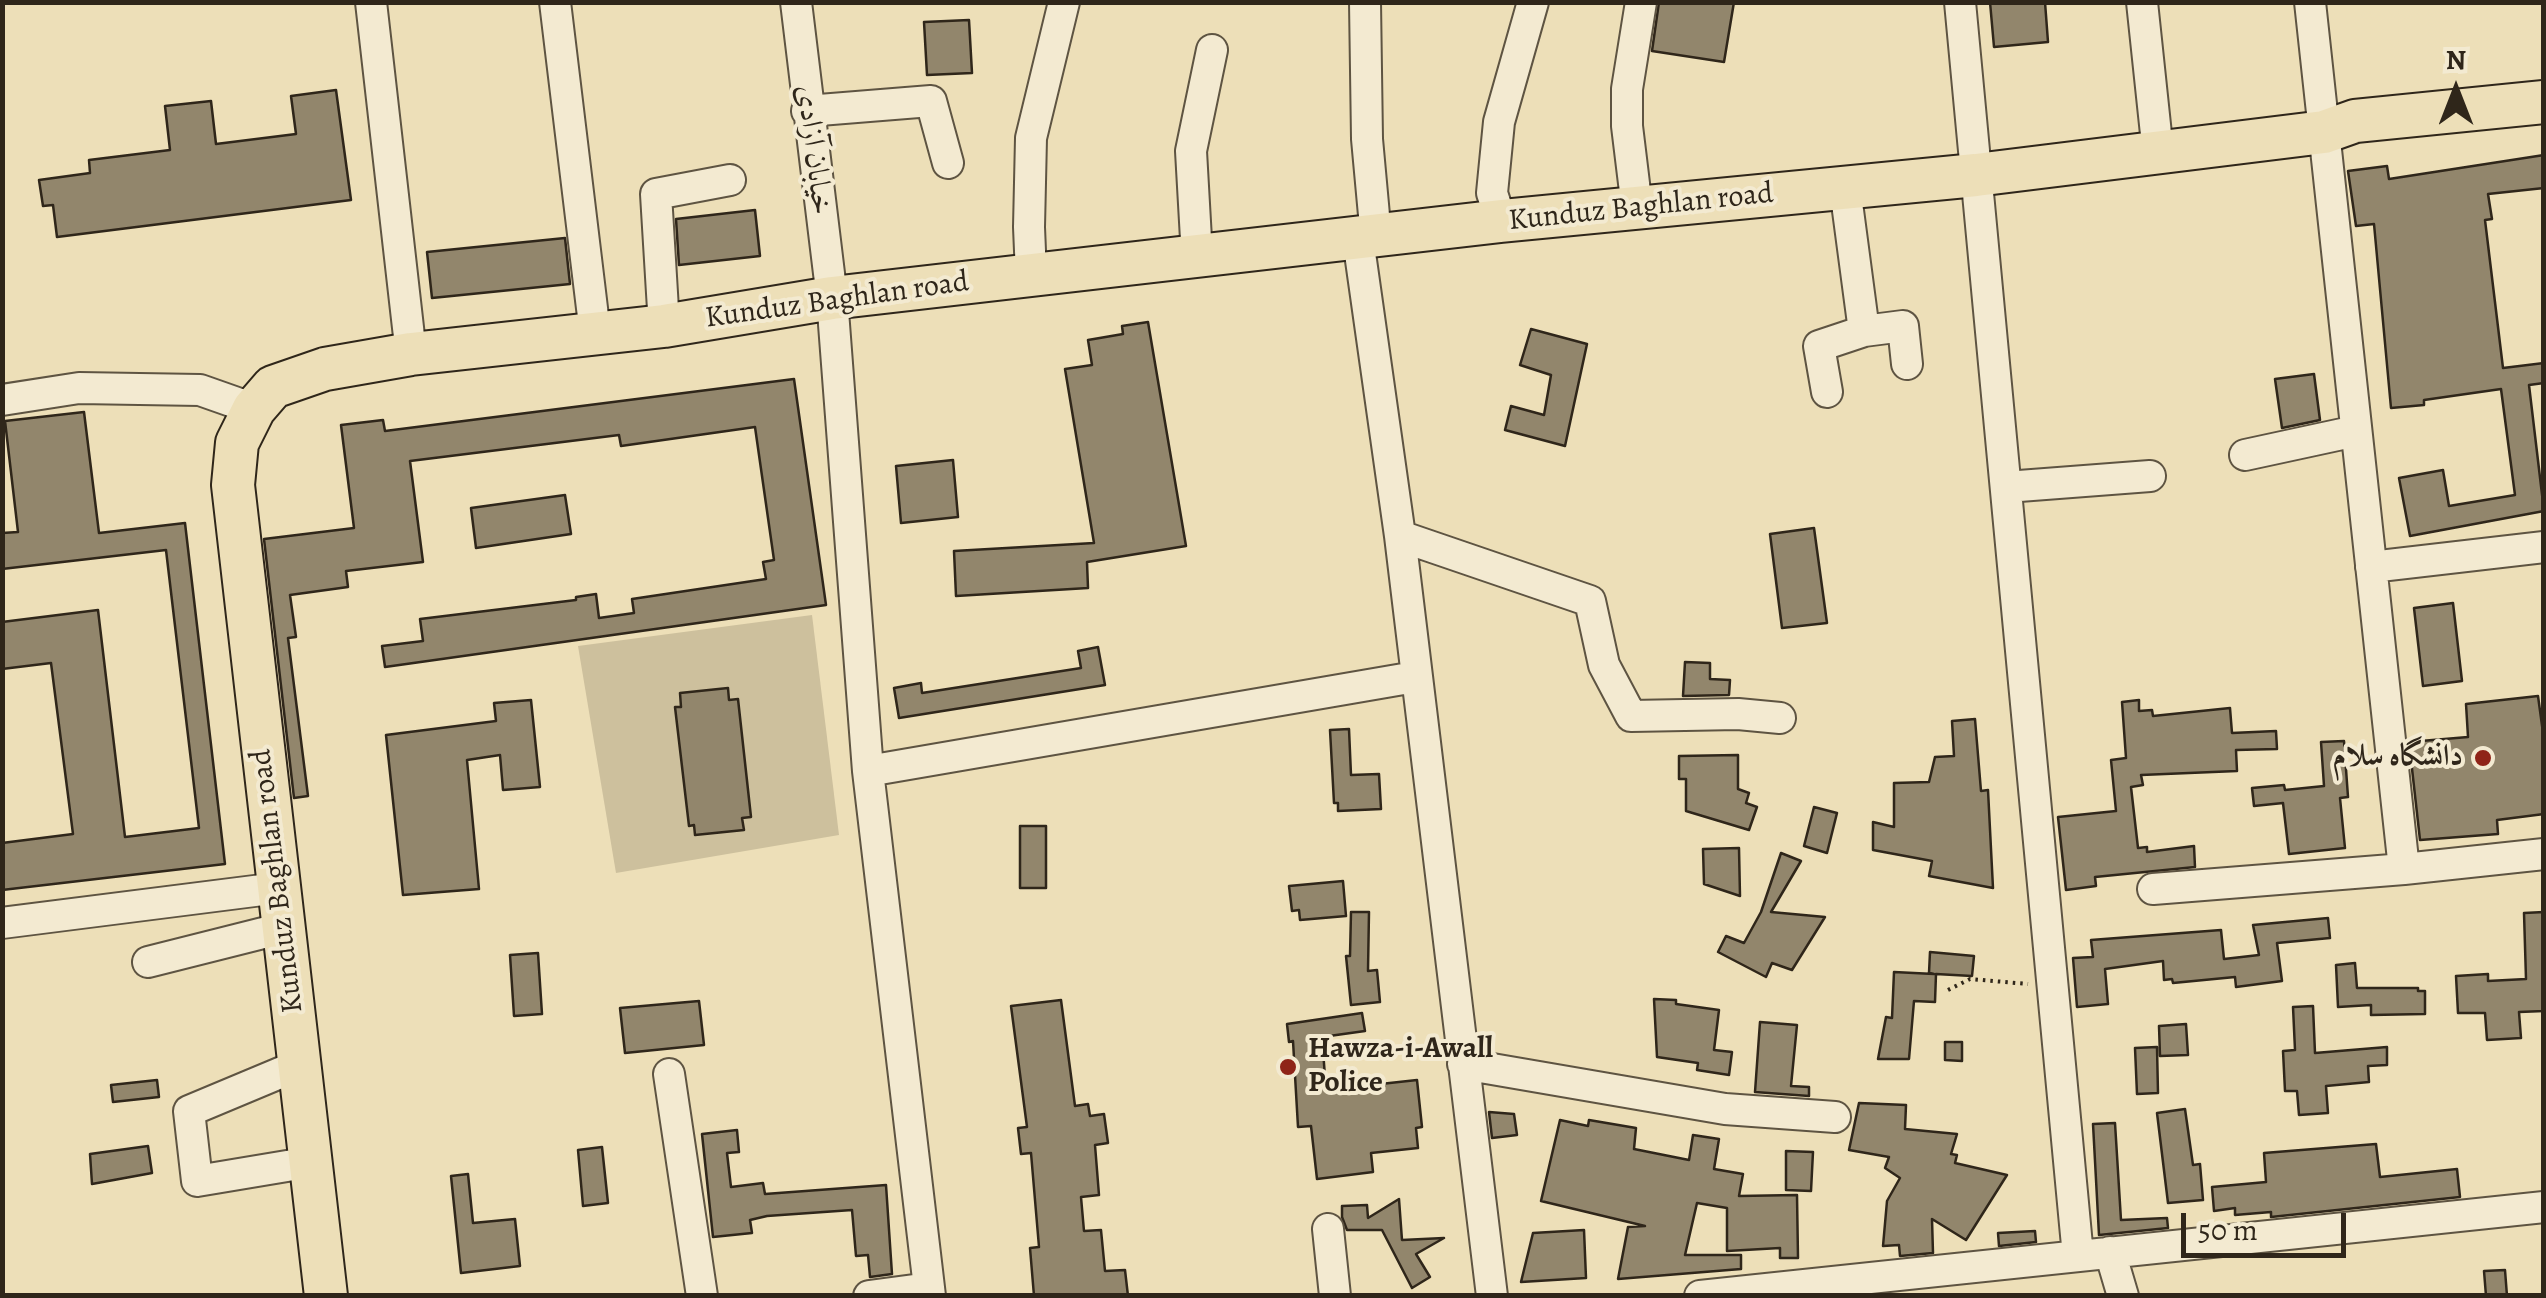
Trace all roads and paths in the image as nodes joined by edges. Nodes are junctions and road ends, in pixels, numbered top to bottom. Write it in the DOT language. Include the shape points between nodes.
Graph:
graph roads {
  1 [pos="371,2"];
  2 [pos="555,2"];
  3 [pos="796,2"];
  4 [pos="1064,2"];
  5 [pos="1365,2"];
  6 [pos="1533,2"];
  7 [pos="1641,2"];
  8 [pos="1960,2"];
  9 [pos="2142,2"];
  10 [pos="2310,2"];
  11 [pos="1212,50"];
  12 [pos="2544,102"];
  13 [pos="807,110"];
  14 [pos="2544,126"];
  15 [pos="2324,132"];
  16 [pos="2158,152"];
  17 [pos="948,163"];
  18 [pos="1976,175"];
  19 [pos="730,180"];
  20 [pos="1845,188"];
  21 [pos="1636,208"];
  22 [pos="1501,221"];
  23 [pos="1367,238"];
  24 [pos="1197,257"];
  25 [pos="1031,276"];
  26 [pos="832,298"];
  27 [pos="664,326"];
  28 [pos="1864,331"];
  29 [pos="595,333"];
  30 [pos="411,354"];
  31 [pos="1907,364"];
  32 [pos="1827,392"];
  33 [pos="2,400"];
  34 [pos="254,409"];
  35 [pos="2356,431"];
  36 [pos="2245,455"];
  37 [pos="2150,476"];
  38 [pos="2006,487"];
  39 [pos="1400,536"];
  40 [pos="2544,546"];
  41 [pos="2370,567"];
  42 [pos="1414,678"];
  43 [pos="1780,718"];
  44 [pos="868,771"];
  45 [pos="2544,854"];
  46 [pos="2404,869"];
  47 [pos="2153,889"];
  48 [pos="281,908"];
  49 [pos="2,924"];
  50 [pos="148,962"];
  51 [pos="2052,986"];
  52 [pos="1948,990"];
  53 [pos="1463,1064"];
  54 [pos="299,1065"];
  55 [pos="669,1074"];
  56 [pos="1835,1118"];
  57 [pos="310,1162"];
  58 [pos="2544,1207"];
  59 [pos="1328,1229"];
  60 [pos="2110,1252"];
  61 [pos="2078,1256"];
  62 [pos="930,1292"];
  63 [pos="326,1296"];
  64 [pos="702,1296"];
  65 [pos="869,1296"];
  66 [pos="1334,1296"];
  67 [pos="1492,1296"];
  68 [pos="1700,1296"];
  69 [pos="2122,1296"];
  1 -- 30 [label="street"];
  2 -- 29 [label="street"];
  3 -- 13 [label="street, خیابان آزادی"];
  4 -- 25 [label="street" via="1031,138"];
  5 -- 23 [label="street"];
  6 -- 22 [label="street" via="1499,122 1492,193"];
  7 -- 21 [label="street" via="1627,126"];
  8 -- 18 [label="street"];
  9 -- 16 [label="street"];
  10 -- 15 [label="street"];
  11 -- 24 [label="street" via="1192,151"];
  12 -- 15 [label="highway, Kunduz Baghlan road" via="2355,121"];
  13 -- 17 [label="street" via="931,101"];
  13 -- 26 [label="street, خیابان آزادی"];
  14 -- 15 [label="highway, Kunduz Baghlan road" via="2357,144"];
  15 -- 16 [label="highway, Kunduz Baghlan road"];
  15 -- 35 [label="street"];
  16 -- 18 [label="highway, Kunduz Baghlan road"];
  18 -- 20 [label="highway, Kunduz Baghlan road"];
  18 -- 38 [label="street"];
  19 -- 27 [label="street" via="656,194"];
  20 -- 21 [label="highway, Kunduz Baghlan road"];
  20 -- 28 [label="street"];
  21 -- 22 [label="highway, Kunduz Baghlan road"];
  22 -- 23 [label="highway, Kunduz Baghlan road"];
  23 -- 24 [label="highway, Kunduz Baghlan road"];
  23 -- 39 [label="street"];
  24 -- 25 [label="highway, Kunduz Baghlan road"];
  25 -- 26 [label="highway, Kunduz Baghlan road"];
  26 -- 27 [label="highway, Kunduz Baghlan road"];
  26 -- 44 [label="street, خیابان آزادی"];
  27 -- 29 [label="highway, Kunduz Baghlan road"];
  28 -- 31 [label="street" via="1903,326"];
  28 -- 32 [label="street" via="1820,346"];
  29 -- 30 [label="highway, Kunduz Baghlan road"];
  30 -- 34 [label="highway, Kunduz Baghlan road" via="290,381 274,387"];
  33 -- 34 [label="street" via="78,388 200,390"];
  34 -- 48 [label="highway, Kunduz Baghlan road" via="237,443 232,486"];
  35 -- 36 [label="street"];
  35 -- 41 [label="street"];
  37 -- 38 [label="street"];
  38 -- 51 [label="street"];
  39 -- 42 [label="street"];
  39 -- 43 [label="street" via="1590,601 1604,665 1631,716"];
  40 -- 41 [label="street"];
  41 -- 46 [label="street"];
  42 -- 44 [label="street"];
  42 -- 53 [label="street"];
  44 -- 62 [label="street, خیابان آزادی"];
  45 -- 46 [label="street"];
  46 -- 47 [label="street"];
  48 -- 49 [label="street"];
  48 -- 50 [label="street"];
  48 -- 54 [label="highway, Kunduz Baghlan road"];
  51 -- 52 [label="path" via="1970,979"];
  51 -- 61 [label="street"];
  53 -- 56 [label="street" via="1725,1110"];
  53 -- 67 [label="street"];
  54 -- 57 [label="highway, Kunduz Baghlan road"];
  54 -- 57 [label="street" via="189,1111 198,1181"];
  55 -- 64 [label="street"];
  57 -- 63 [label="highway, Kunduz Baghlan road"];
  58 -- 60 [label="street"];
  59 -- 66 [label="street"];
  60 -- 61 [label="street"];
  60 -- 69 [label="street"];
  61 -- 68 [label="street"];
  62 -- 65 [label="street"];
}
